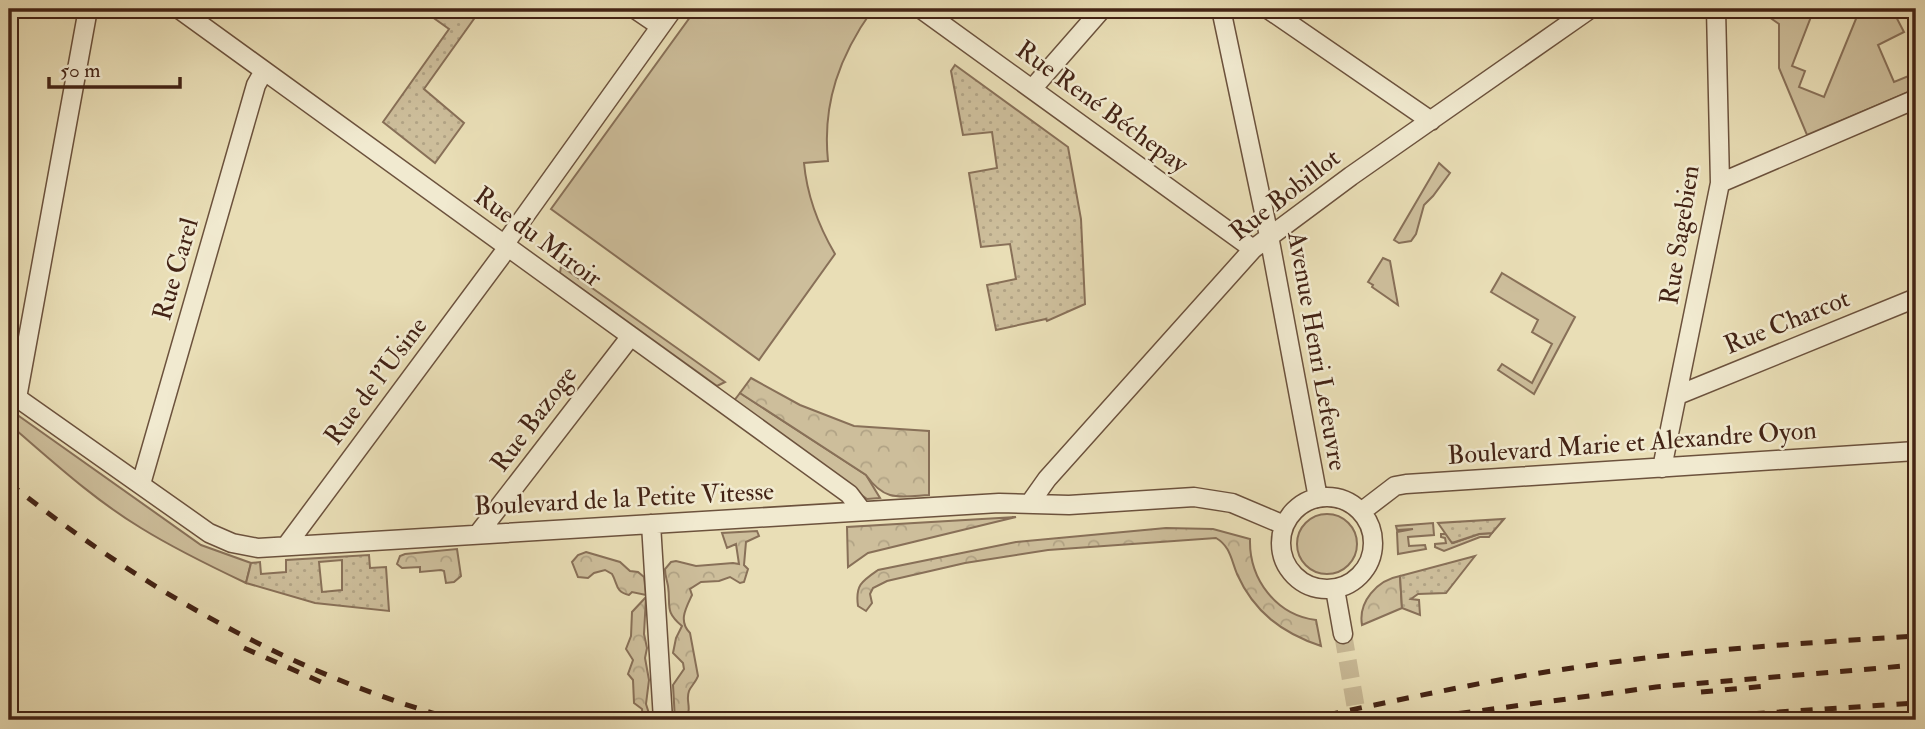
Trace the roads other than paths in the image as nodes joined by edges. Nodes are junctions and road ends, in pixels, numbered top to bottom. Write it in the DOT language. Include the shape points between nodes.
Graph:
graph roads {
  1 [pos="88,9"];
  2 [pos="179,9"];
  3 [pos="635,9"];
  4 [pos="673,9"];
  5 [pos="921,9"];
  6 [pos="1102,9"];
  7 [pos="1221,9"];
  8 [pos="1270,9"];
  9 [pos="1590,9"];
  10 [pos="1716,9"];
  11 [pos="660,26"];
  12 [pos="264,71"];
  13 [pos="1032,89"];
  14 [pos="1916,99"];
  15 [pos="1431,121"];
  16 [pos="1720,183"];
  17 [pos="1269,236"];
  18 [pos="506,246"];
  19 [pos="1253,248"];
  20 [pos="1916,298"];
  21 [pos="631,336"];
  22 [pos="13,395"];
  23 [pos="1678,395"];
  24 [pos="1916,451"];
  25 [pos="1662,467"];
  26 [pos="141,484"];
  27 [pos="1318,498"];
  28 [pos="1030,503"];
  29 [pos="862,512"];
  30 [pos="1360,512"];
  31 [pos="651,524"];
  32 [pos="1284,525"];
  33 [pos="478,534"];
  34 [pos="286,546"];
  35 [pos="1335,589"];
  36 [pos="1343,635"];
  37 [pos="663,720"];
  1 -- 22 [label="street"];
  2 -- 12 [label="street, Rue du Miroir"];
  3 -- 11 [label="street"];
  4 -- 11 [label="street, Rue de l'Usine"];
  5 -- 13 [label="street, Rue René Béchepay"];
  6 -- 13 [label="street"];
  7 -- 17 [label="street, Avenue Henri Lefeuvre"];
  8 -- 15 [label="street"];
  9 -- 15 [label="street, Rue Bobillot"];
  10 -- 16 [label="street, Rue Sagebien"];
  11 -- 18 [label="street, Rue de l'Usine"];
  12 -- 18 [label="street, Rue du Miroir"];
  12 -- 26 [label="street, Rue Carel" via="256,85"];
  13 -- 19 [label="street, Rue René Béchepay"];
  14 -- 16 [label="street"];
  15 -- 17 [label="street, Rue Bobillot"];
  16 -- 23 [label="street, Rue Sagebien"];
  17 -- 19 [label="street, Rue Bobillot"];
  17 -- 27 [label="street, Avenue Henri Lefeuvre"];
  18 -- 21 [label="street, Rue du Miroir"];
  18 -- 34 [label="street, Rue de l'Usine"];
  19 -- 28 [label="street, Rue Bobillot"];
  20 -- 23 [label="street, Rue Charcot"];
  21 -- 29 [label="street, Rue du Miroir" via="849,494"];
  21 -- 33 [label="street, Rue Bazoge"];
  22 -- 26 [label="street, Boulevard de la Petite Vitesse"];
  23 -- 25 [label="street, Rue Sagebien"];
  24 -- 25 [label="street, Boulevard Marie et Alexandre Oyon"];
  25 -- 30 [label="street, Boulevard Marie et Alexandre Oyon" via="1406,484 1395,486"];
  26 -- 34 [label="street, Boulevard de la Petite Vitesse" via="209,533 232,543 258,548"];
  27 -- 30 [label="street" via="1342,500"];
  27 -- 32 [label="street" via="1297,508"];
  28 -- 29 [label="street, Boulevard de la Petite Vitesse"];
  28 -- 32 [label="street, Boulevard de la Petite Vitesse" via="1194,497 1232,503"];
  29 -- 31 [label="street, Boulevard de la Petite Vitesse"];
  30 -- 35 [label="street" via="1372,534 1370,560 1356,578"];
  31 -- 33 [label="street, Boulevard de la Petite Vitesse"];
  31 -- 37 [label="street"];
  32 -- 35 [label="street" via="1281,551 1291,573 1312,587"];
  33 -- 34 [label="street, Boulevard de la Petite Vitesse"];
  35 -- 36 [label="street"];
}
